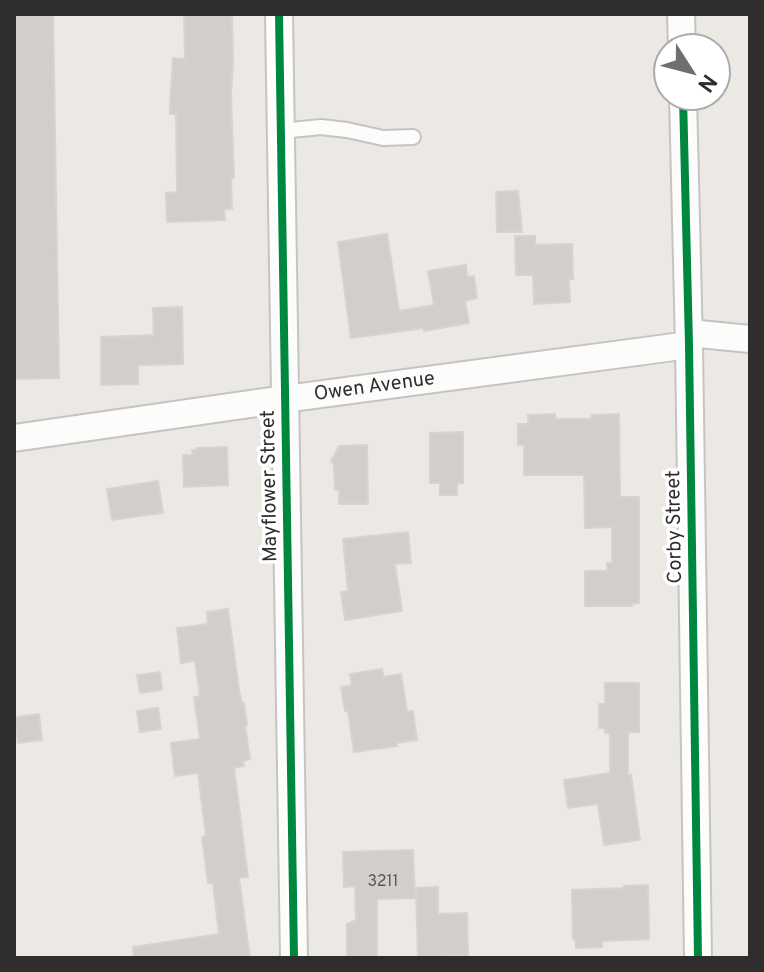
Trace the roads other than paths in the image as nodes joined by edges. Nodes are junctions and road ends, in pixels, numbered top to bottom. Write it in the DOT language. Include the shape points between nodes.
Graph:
graph roads {
  1 [pos="279,14"];
  2 [pos="683,112"];
  3 [pos="281,131"];
  4 [pos="413,137"];
  5 [pos="689,339"];
  6 [pos="750,339"];
  7 [pos="285,399"];
  8 [pos="14,438"];
  9 [pos="294,958"];
  10 [pos="698,958"];
  1 -- 3 [label="street, Mayflower Street"];
  2 -- 5 [label="street, Corby Street"];
  3 -- 4 [label="lane" via="321,127 383,138"];
  3 -- 7 [label="street, Mayflower Street"];
  5 -- 6 [label="street, Owen Avenue"];
  5 -- 7 [label="street, Owen Avenue"];
  5 -- 10 [label="street, Corby Street"];
  7 -- 8 [label="street, Owen Avenue"];
  7 -- 9 [label="street, Mayflower Street"];
}
